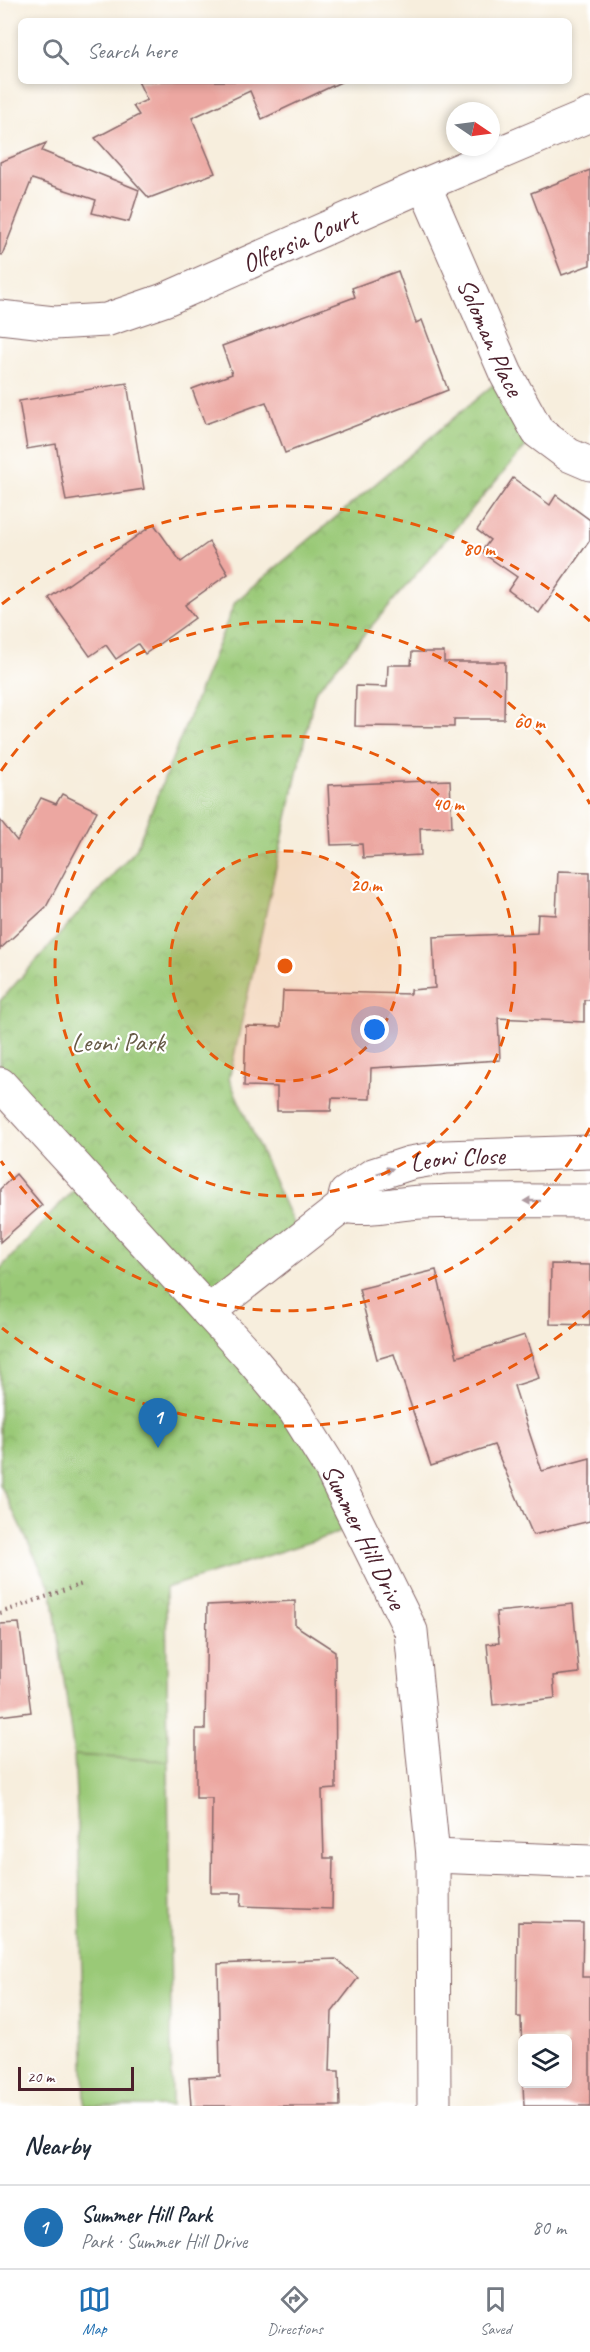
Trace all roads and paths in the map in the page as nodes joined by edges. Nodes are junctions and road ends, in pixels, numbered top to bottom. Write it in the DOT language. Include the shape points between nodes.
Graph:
graph roads {
  1 [pos="590,115"];
  2 [pos="424,185"];
  3 [pos="0,316"];
  4 [pos="590,464"];
  5 [pos="0,1084"];
  6 [pos="590,1152"];
  7 [pos="590,1201"];
  8 [pos="343,1206"];
  9 [pos="208,1312"];
  10 [pos="82,1584"];
  11 [pos="0,1613"];
  12 [pos="433,1856"];
  13 [pos="590,1862"];
  14 [pos="434,2106"];
  1 -- 2 [label="street, Olfersia Court"];
  2 -- 3 [label="street, Olfersia Court" via="164,300 106,320 54,323"];
  2 -- 4 [label="street, Soloman Place" via="506,374 538,432 569,455"];
  5 -- 9 [label="street, Summer Hill Drive"];
  8 -- 6 [label="street, Leoni Close, one-way" via="346,1193 373,1175 410,1163 445,1157"];
  7 -- 8 [label="street, Leoni Close, one-way" via="423,1202 356,1209"];
  8 -- 9 [label="street, Leoni Close"];
  9 -- 12 [label="street, Summer Hill Drive" via="296,1411 330,1467 411,1631"];
  10 -- 11 [label="path"];
  12 -- 13 [label="street"];
  12 -- 14 [label="street, Summer Hill Drive"];
}
